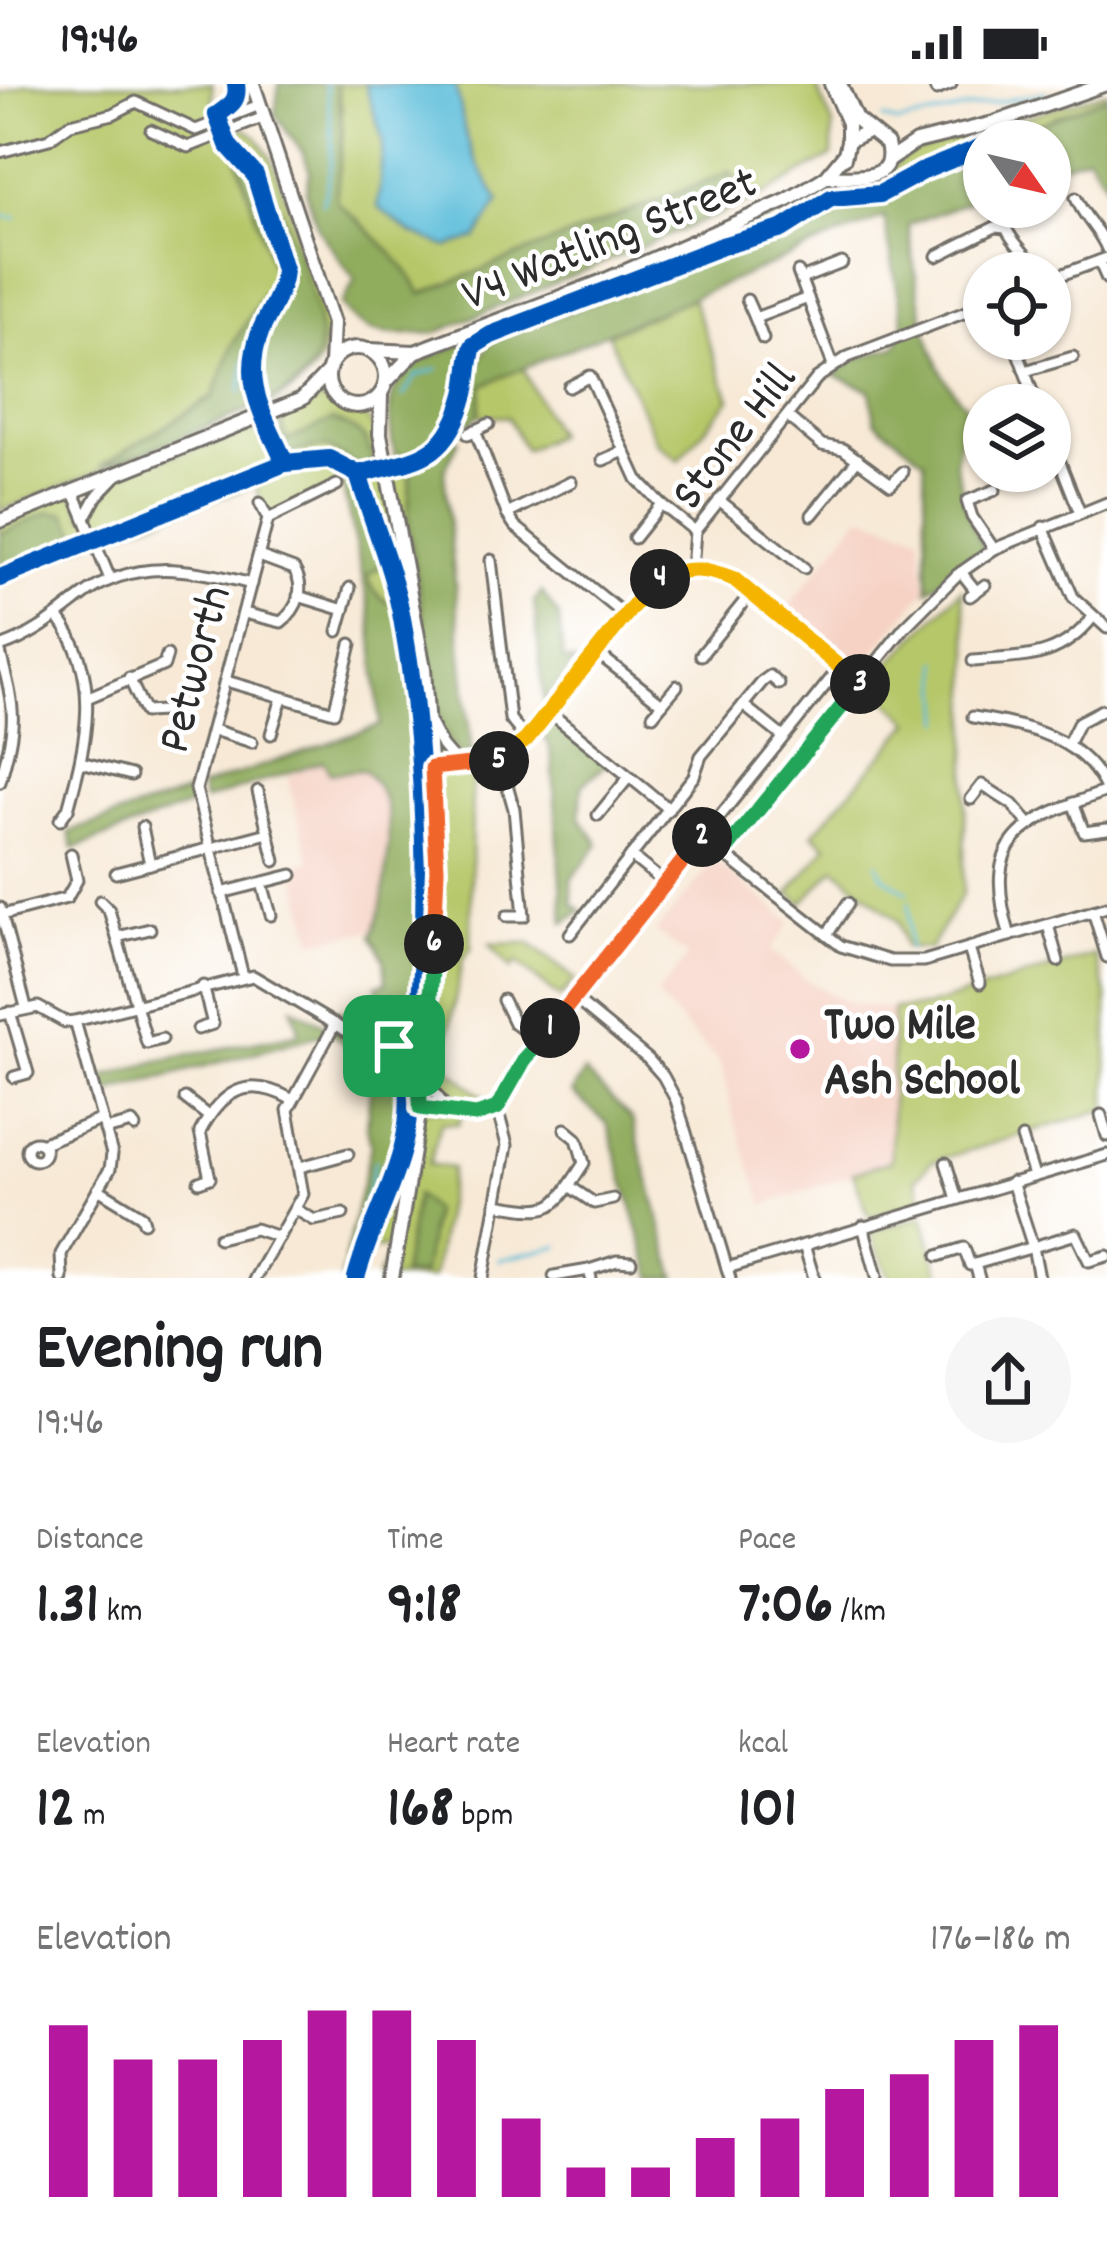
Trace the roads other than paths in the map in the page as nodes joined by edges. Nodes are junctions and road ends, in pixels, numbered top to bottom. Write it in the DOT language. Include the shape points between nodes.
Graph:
graph roads {
  1 [pos="248,84"];
  2 [pos="836,84"];
  3 [pos="950,84"];
  4 [pos="1106,84"];
  5 [pos="933,89"];
  6 [pos="259,109"];
  7 [pos="151,130"];
  8 [pos="874,133"];
  9 [pos="916,142"];
  10 [pos="846,148"];
  11 [pos="0,152"];
  12 [pos="889,160"];
  13 [pos="856,175"];
  14 [pos="826,177"];
  15 [pos="1076,198"];
  16 [pos="1024,252"];
  17 [pos="937,256"];
  18 [pos="1104,256"];
  19 [pos="842,263"];
  20 [pos="1071,271"];
  21 [pos="1107,279"];
  22 [pos="808,298"];
  23 [pos="747,300"];
  24 [pos="963,313"];
  25 [pos="755,318"];
  26 [pos="334,323"];
  27 [pos="763,339"];
  28 [pos="365,349"];
  29 [pos="415,352"];
  30 [pos="1073,357"];
  31 [pos="1021,360"];
  32 [pos="833,364"];
  33 [pos="329,368"];
  34 [pos="1025,371"];
  35 [pos="1030,384"];
  36 [pos="568,387"];
  37 [pos="384,388"];
  38 [pos="302,399"];
  39 [pos="348,404"];
  40 [pos="787,416"];
  41 [pos="489,424"];
  42 [pos="380,434"];
  43 [pos="624,451"];
  44 [pos="858,459"];
  45 [pos="603,460"];
  46 [pos="119,472"];
  47 [pos="903,472"];
  48 [pos="571,482"];
  49 [pos="337,485"];
  50 [pos="73,490"];
  51 [pos="1071,490"];
  52 [pos="990,492"];
  53 [pos="719,500"];
  54 [pos="260,503"];
  55 [pos="1107,503"];
  56 [pos="661,504"];
  57 [pos="1080,513"];
  58 [pos="506,514"];
  59 [pos="812,515"];
  60 [pos="85,518"];
  61 [pos="268,519"];
  62 [pos="0,521"];
  63 [pos="1043,527"];
  64 [pos="695,530"];
  65 [pos="634,538"];
  66 [pos="994,549"];
  67 [pos="259,556"];
  68 [pos="496,567"];
  69 [pos="804,568"];
  70 [pos="692,569"];
  71 [pos="961,572"];
  72 [pos="110,579"];
  73 [pos="251,584"];
  74 [pos="350,588"];
  75 [pos="977,591"];
  76 [pos="752,592"];
  77 [pos="298,596"];
  78 [pos="344,610"];
  79 [pos="244,613"];
  80 [pos="626,616"];
  81 [pos="58,617"];
  82 [pos="1094,617"];
  83 [pos="1107,628"];
  84 [pos="338,631"];
  85 [pos="351,644"];
  86 [pos="0,649"];
  87 [pos="596,652"];
  88 [pos="167,655"];
  89 [pos="701,656"];
  90 [pos="973,662"];
  91 [pos="841,666"];
  92 [pos="129,678"];
  93 [pos="226,681"];
  94 [pos="861,682"];
  95 [pos="779,684"];
  96 [pos="676,686"];
  97 [pos="88,697"];
  98 [pos="282,698"];
  99 [pos="662,704"];
  100 [pos="743,705"];
  101 [pos="1093,708"];
  102 [pos="164,711"];
  103 [pos="548,711"];
  104 [pos="653,715"];
  105 [pos="973,717"];
  106 [pos="428,718"];
  107 [pos="213,730"];
  108 [pos="271,734"];
  109 [pos="783,737"];
  110 [pos="526,740"];
  111 [pos="252,742"];
  112 [pos="1068,744"];
  113 [pos="500,760"];
  114 [pos="81,762"];
  115 [pos="460,766"];
  116 [pos="432,768"];
  117 [pos="131,775"];
  118 [pos="971,776"];
  119 [pos="629,777"];
  120 [pos="0,782"];
  121 [pos="982,785"];
  122 [pos="258,791"];
  123 [pos="1107,791"];
  124 [pos="970,799"];
  125 [pos="1073,803"];
  126 [pos="669,808"];
  127 [pos="598,815"];
  128 [pos="60,820"];
  129 [pos="1029,824"];
  130 [pos="142,827"];
  131 [pos="1107,829"];
  132 [pos="268,833"];
  133 [pos="702,837"];
  134 [pos="209,848"];
  135 [pos="724,852"];
  136 [pos="70,854"];
  137 [pos="631,856"];
  138 [pos="275,861"];
  139 [pos="150,864"];
  140 [pos="116,873"];
  141 [pos="292,875"];
  142 [pos="262,883"];
  143 [pos="666,884"];
  144 [pos="221,893"];
  145 [pos="100,902"];
  146 [pos="848,902"];
  147 [pos="1107,907"];
  148 [pos="1094,911"];
  149 [pos="1,912"];
  150 [pos="271,915"];
  151 [pos="507,916"];
  152 [pos="1048,925"];
  153 [pos="150,929"];
  154 [pos="569,934"];
  155 [pos="826,935"];
  156 [pos="1010,936"];
  157 [pos="117,938"];
  158 [pos="969,949"];
  159 [pos="1107,957"];
  160 [pos="14,959"];
  161 [pos="1058,961"];
  162 [pos="0,962"];
  163 [pos="243,976"];
  164 [pos="980,983"];
  165 [pos="203,986"];
  166 [pos="574,999"];
  167 [pos="503,1000"];
  168 [pos="135,1005"];
  169 [pos="26,1007"];
  170 [pos="5,1013"];
  171 [pos="75,1021"];
  172 [pos="335,1024"];
  173 [pos="198,1029"];
  174 [pos="162,1039"];
  175 [pos="539,1042"];
  176 [pos="147,1043"];
  177 [pos="134,1046"];
  178 [pos="394,1046"];
  179 [pos="426,1055"];
  180 [pos="14,1077"];
  181 [pos="185,1098"];
  182 [pos="291,1100"];
  183 [pos="421,1101"];
  184 [pos="497,1108"];
  185 [pos="448,1111"];
  186 [pos="1101,1115"];
  187 [pos="208,1117"];
  188 [pos="134,1122"];
  189 [pos="104,1125"];
  190 [pos="565,1129"];
  191 [pos="1107,1136"];
  192 [pos="1022,1138"];
  193 [pos="40,1144"];
  194 [pos="348,1154"];
  195 [pos="1107,1155"];
  196 [pos="946,1163"];
  197 [pos="300,1167"];
  198 [pos="1034,1176"];
  199 [pos="200,1182"];
  200 [pos="1012,1182"];
  201 [pos="569,1186"];
  202 [pos="98,1190"];
  203 [pos="613,1199"];
  204 [pos="957,1199"];
  205 [pos="496,1204"];
  206 [pos="296,1209"];
  207 [pos="343,1214"];
  208 [pos="145,1216"];
  209 [pos="863,1226"];
  210 [pos="219,1238"];
  211 [pos="279,1238"];
  212 [pos="804,1245"];
  213 [pos="1031,1248"];
  214 [pos="938,1256"];
  215 [pos="1107,1256"];
  216 [pos="631,1262"];
  217 [pos="975,1264"];
  218 [pos="729,1273"];
  219 [pos="590,1274"];
  220 [pos="554,1276"];
  221 [pos="877,1276"];
  222 [pos="62,1278"];
  223 [pos="255,1278"];
  224 [pos="392,1278"];
  225 [pos="483,1278"];
  226 [pos="814,1278"];
  227 [pos="979,1278"];
  228 [pos="1039,1278"];
  1 -- 6 [label="street"];
  2 -- 8 [label="street"];
  2 -- 10 [label="street"];
  3 -- 5 [label="street"];
  4 -- 9 [label="street"];
  6 -- 7 [label="street" via="188,147"];
  6 -- 11 [label="street" via="196,130 136,102"];
  6 -- 26 [label="street"];
  8 -- 9 [label="street"];
  8 -- 10 [label="street"];
  8 -- 12 [label="street"];
  9 -- 12 [label="street"];
  10 -- 13 [label="street"];
  10 -- 14 [label="street, V4 Watling Street"];
  12 -- 13 [label="street" via="879,174"];
  13 -- 14 [label="street, V4 Watling Street"];
  14 -- 29 [label="street, V4 Watling Street" via="724,230"];
  15 -- 18 [label="street" via="1099,229"];
  16 -- 17 [label="street" via="1006,228 995,227"];
  18 -- 20 [label="street"];
  18 -- 21 [label="street"];
  19 -- 22 [label="street" via="800,275"];
  22 -- 25 [label="street"];
  22 -- 32 [label="street"];
  23 -- 25 [label="street"];
  24 -- 32 [label="street, Stone Hill"];
  25 -- 27 [label="street"];
  26 -- 28 [label="street"];
  26 -- 33 [label="street"];
  28 -- 29 [label="street, V4 Watling Street"];
  28 -- 33 [label="street" via="344,350"];
  28 -- 37 [label="street" via="383,363"];
  29 -- 37 [label="street, V4 Watling Street"];
  30 -- 34 [label="street"];
  31 -- 34 [label="street"];
  32 -- 40 [label="street, Stone Hill"];
  33 -- 38 [label="street"];
  33 -- 39 [label="street" via="330,389"];
  34 -- 35 [label="street"];
  36 -- 43 [label="street" via="589,373"];
  37 -- 39 [label="street" via="369,404"];
  37 -- 42 [label="street"];
  38 -- 39 [label="street"];
  38 -- 46 [label="street"];
  39 -- 42 [label="street"];
  40 -- 44 [label="street" via="823,445"];
  40 -- 53 [label="street, Stone Hill"];
  41 -- 58 [label="street" via="471,432"];
  42 -- 106 [label="street"];
  43 -- 45 [label="street"];
  43 -- 56 [label="street"];
  44 -- 47 [label="street" via="891,488"];
  44 -- 59 [label="street"];
  46 -- 50 [label="street"];
  46 -- 60 [label="street"];
  48 -- 58 [label="street"];
  49 -- 61 [label="street"];
  50 -- 60 [label="street"];
  50 -- 62 [label="street"];
  51 -- 57 [label="street"];
  52 -- 66 [label="street" via="967,502"];
  53 -- 64 [label="street, Stone Hill"];
  53 -- 69 [label="street"];
  54 -- 61 [label="street"];
  55 -- 57 [label="street"];
  56 -- 64 [label="street"];
  56 -- 65 [label="street"];
  57 -- 63 [label="street"];
  58 -- 80 [label="street"];
  60 -- 72 [label="street"];
  61 -- 67 [label="street, Petworth"];
  63 -- 66 [label="street"];
  63 -- 82 [label="street" via="1062,579"];
  64 -- 70 [label="street, Stone Hill"];
  66 -- 71 [label="street"];
  67 -- 73 [label="street, Petworth"];
  67 -- 77 [label="street" via="294,568"];
  68 -- 110 [label="street" via="510,719"];
  70 -- 76 [label="street" via="712,570"];
  70 -- 80 [label="street" via="657,581"];
  71 -- 75 [label="street"];
  71 -- 94 [label="street"];
  72 -- 73 [label="street" via="168,568"];
  72 -- 81 [label="street"];
  73 -- 79 [label="street, Petworth"];
  74 -- 78 [label="street"];
  76 -- 89 [label="street"];
  76 -- 91 [label="street"];
  77 -- 78 [label="street"];
  77 -- 79 [label="street" via="281,622"];
  78 -- 84 [label="street"];
  79 -- 93 [label="street, Petworth"];
  80 -- 87 [label="street"];
  81 -- 86 [label="street"];
  81 -- 97 [label="street"];
  82 -- 83 [label="street"];
  82 -- 90 [label="street" via="1060,649"];
  85 -- 98 [label="street" via="334,712"];
  86 -- 120 [label="street" via="15,727"];
  87 -- 99 [label="street"];
  87 -- 103 [label="street"];
  88 -- 92 [label="street" via="164,665"];
  91 -- 94 [label="street"];
  91 -- 109 [label="street"];
  92 -- 97 [label="street"];
  92 -- 102 [label="street" via="145,712"];
  93 -- 98 [label="street"];
  93 -- 107 [label="street, Petworth"];
  94 -- 135 [label="street"];
  95 -- 100 [label="street" via="770,676"];
  96 -- 99 [label="street"];
  97 -- 114 [label="street"];
  98 -- 108 [label="street"];
  99 -- 104 [label="street"];
  100 -- 109 [label="street"];
  100 -- 126 [label="street"];
  101 -- 112 [label="street"];
  103 -- 110 [label="street"];
  103 -- 119 [label="street"];
  105 -- 112 [label="street" via="998,716"];
  106 -- 115 [label="street"];
  106 -- 116 [label="street"];
  107 -- 111 [label="street"];
  107 -- 134 [label="street, Petworth" via="196,789"];
  109 -- 133 [label="street"];
  110 -- 113 [label="street"];
  112 -- 123 [label="street"];
  113 -- 115 [label="street"];
  113 -- 151 [label="street" via="514,808 524,916"];
  114 -- 117 [label="street"];
  114 -- 128 [label="street"];
  115 -- 116 [label="street"];
  116 -- 179 [label="street" via="437,869"];
  118 -- 121 [label="street"];
  119 -- 126 [label="street"];
  119 -- 127 [label="street"];
  121 -- 124 [label="street"];
  121 -- 129 [label="street"];
  122 -- 132 [label="street"];
  123 -- 125 [label="street"];
  125 -- 129 [label="street"];
  125 -- 131 [label="street" via="1084,832"];
  126 -- 137 [label="street"];
  129 -- 156 [label="street" via="1000,866"];
  130 -- 139 [label="street"];
  132 -- 134 [label="street"];
  132 -- 138 [label="street"];
  133 -- 135 [label="street"];
  133 -- 143 [label="street"];
  134 -- 139 [label="street"];
  134 -- 144 [label="street, Petworth"];
  135 -- 155 [label="street"];
  136 -- 149 [label="street" via="77,880 67,898"];
  137 -- 143 [label="street"];
  137 -- 154 [label="street"];
  139 -- 140 [label="street"];
  141 -- 142 [label="street"];
  142 -- 144 [label="street"];
  142 -- 150 [label="street"];
  143 -- 166 [label="street"];
  144 -- 163 [label="street, Petworth"];
  145 -- 157 [label="street"];
  146 -- 155 [label="street"];
  147 -- 148 [label="street"];
  148 -- 152 [label="street"];
  148 -- 159 [label="street"];
  149 -- 160 [label="street"];
  152 -- 156 [label="street"];
  152 -- 161 [label="street"];
  153 -- 157 [label="street"];
  155 -- 158 [label="street" via="890,961"];
  156 -- 158 [label="street"];
  157 -- 168 [label="street"];
  158 -- 164 [label="street"];
  160 -- 162 [label="street"];
  160 -- 169 [label="street"];
  163 -- 165 [label="street"];
  163 -- 172 [label="street"];
  165 -- 168 [label="street"];
  165 -- 173 [label="street" via="218,1023"];
  166 -- 175 [label="street"];
  166 -- 218 [label="street" via="663,1076"];
  167 -- 175 [label="street" via="514,1023"];
  168 -- 171 [label="street"];
  168 -- 176 [label="street"];
  169 -- 170 [label="street"];
  169 -- 171 [label="street"];
  170 -- 180 [label="street" via="28,1073"];
  171 -- 189 [label="street"];
  172 -- 178 [label="street"];
  172 -- 182 [label="street"];
  174 -- 176 [label="street"];
  175 -- 184 [label="street"];
  176 -- 177 [label="street"];
  178 -- 179 [label="street"];
  178 -- 183 [label="street" via="411,1067"];
  179 -- 183 [label="street"];
  179 -- 185 [label="street" via="430,1086"];
  181 -- 187 [label="street"];
  182 -- 187 [label="street" via="255,1087 224,1096"];
  182 -- 197 [label="street"];
  183 -- 185 [label="street"];
  183 -- 224 [label="street"];
  184 -- 185 [label="street"];
  184 -- 205 [label="street" via="507,1144"];
  186 -- 191 [label="street"];
  187 -- 199 [label="street" via="200,1144 210,1178"];
  188 -- 189 [label="street"];
  189 -- 193 [label="street"];
  189 -- 202 [label="street" via="111,1162"];
  190 -- 201 [label="street" via="585,1158"];
  192 -- 198 [label="street"];
  194 -- 197 [label="street"];
  195 -- 198 [label="street"];
  196 -- 204 [label="street"];
  197 -- 206 [label="street"];
  198 -- 200 [label="street"];
  200 -- 204 [label="street"];
  200 -- 213 [label="street"];
  201 -- 203 [label="street" via="594,1203"];
  201 -- 205 [label="street" via="545,1210"];
  202 -- 208 [label="street"];
  202 -- 222 [label="street" via="61,1254"];
  204 -- 209 [label="street"];
  205 -- 225 [label="street"];
  206 -- 207 [label="street" via="314,1220"];
  206 -- 211 [label="street"];
  209 -- 212 [label="street"];
  209 -- 221 [label="street"];
  210 -- 211 [label="street" via="255,1229"];
  211 -- 223 [label="street"];
  212 -- 218 [label="street"];
  212 -- 226 [label="street"];
  213 -- 215 [label="street" via="1076,1234 1089,1261"];
  213 -- 217 [label="street"];
  213 -- 228 [label="street"];
  214 -- 217 [label="street" via="964,1248"];
  216 -- 219 [label="street"];
  217 -- 227 [label="street"];
  219 -- 220 [label="street"];
}
